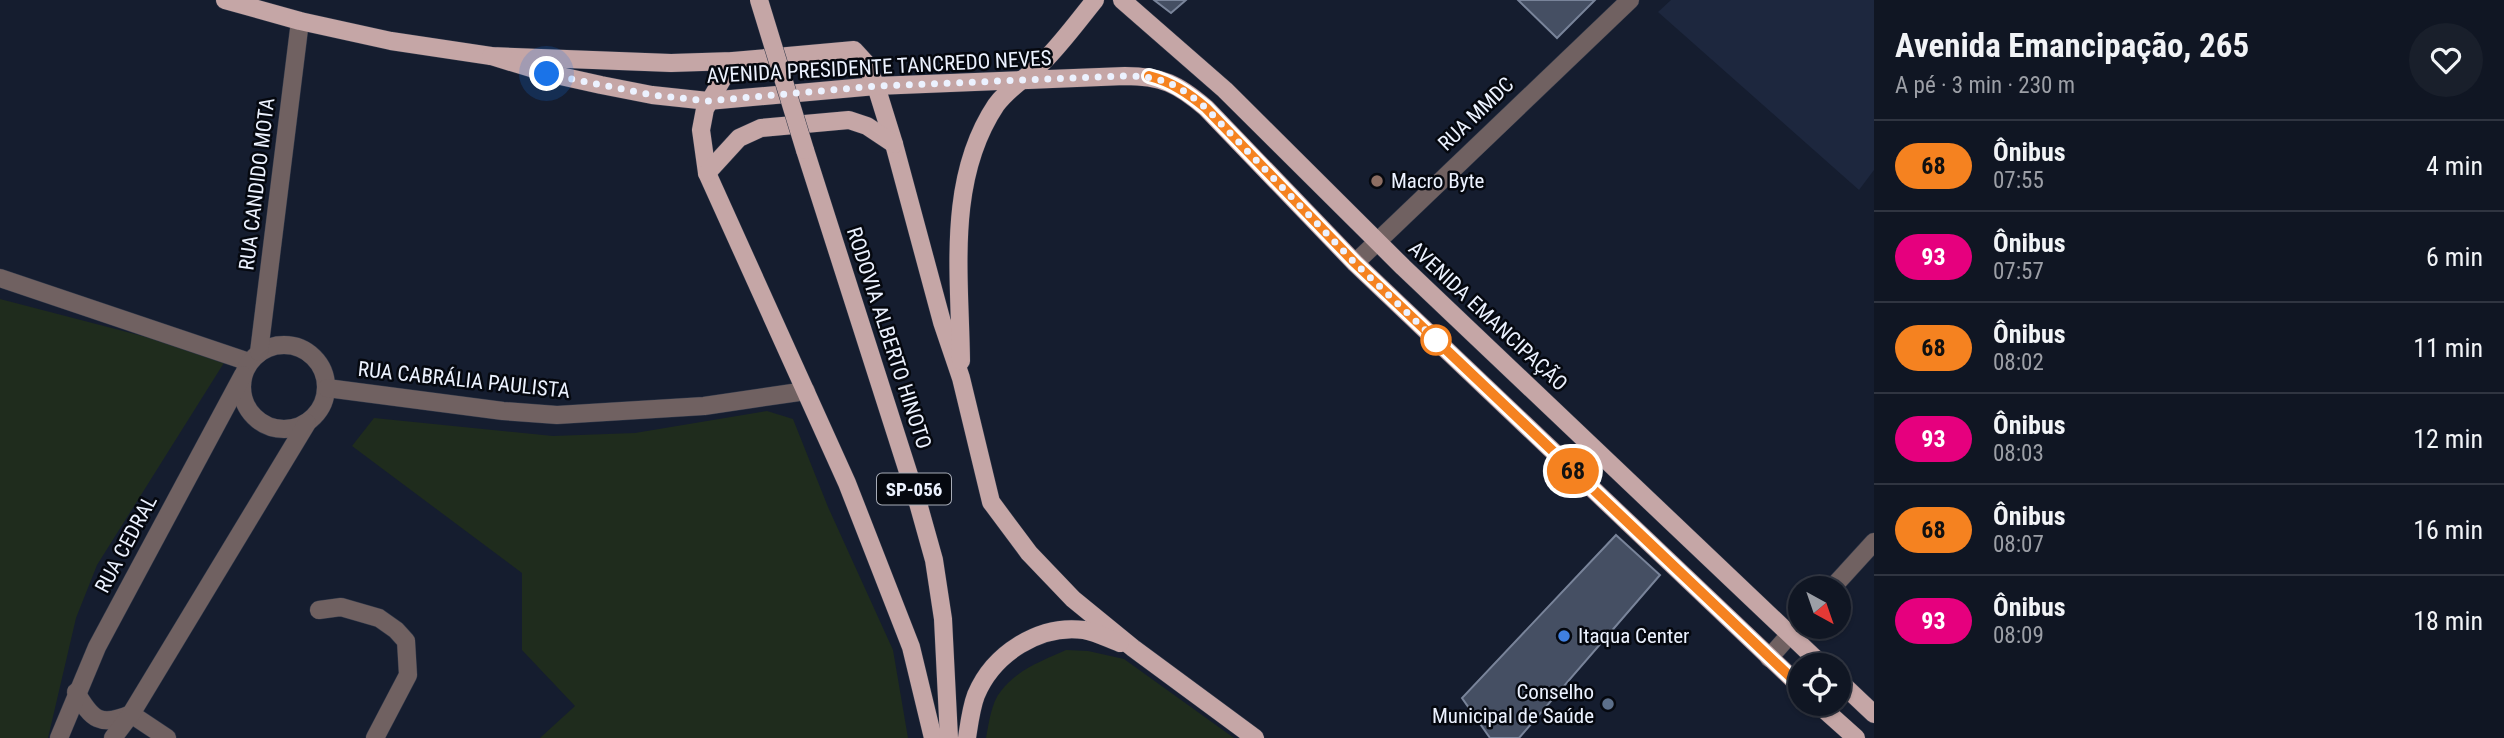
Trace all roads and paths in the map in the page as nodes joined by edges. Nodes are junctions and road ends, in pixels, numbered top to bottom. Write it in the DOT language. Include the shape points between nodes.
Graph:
graph roads {
  1 [pos="225,0"];
  2 [pos="759,0"];
  3 [pos="1095,0"];
  4 [pos="1122,0"];
  5 [pos="1630,0"];
  6 [pos="299,21"];
  7 [pos="491,56"];
  8 [pos="733,61"];
  9 [pos="1019,81"];
  10 [pos="876,86"];
  11 [pos="708,101"];
  12 [pos="894,144"];
  13 [pos="707,173"];
  14 [pos="1376,241"];
  15 [pos="1355,263"];
  16 [pos="0,278"];
  17 [pos="250,363"];
  18 [pos="961,378"];
  19 [pos="327,388"];
  20 [pos="806,391"];
  21 [pos="307,423"];
  22 [pos="1874,542"];
  23 [pos="1843,576"];
  24 [pos="319,610"];
  25 [pos="1788,622"];
  26 [pos="1788,636"];
  27 [pos="1133,648"];
  28 [pos="1769,658"];
  29 [pos="1788,675"];
  30 [pos="76,692"];
  31 [pos="1851,692"];
  32 [pos="131,714"];
  33 [pos="1874,714"];
  34 [pos="1831,716"];
  35 [pos="59,738"];
  36 [pos="113,738"];
  37 [pos="167,738"];
  38 [pos="375,738"];
  39 [pos="933,738"];
  40 [pos="949,738"];
  41 [pos="967,738"];
  42 [pos="1255,738"];
  43 [pos="1856,738"];
  1 -- 6 [label="main road, AVENIDA PRESIDENTE TANCREDO NEVES"];
  2 -- 40 [label="main road, RODOVIA ALBERTO HINOTO / SP-056, bridge" via="934,560 943,619"];
  3 -- 9 [label="main road" via="1043,62"];
  4 -- 14 [label="main road, AVENIDA EMANCIPAÇÃO" via="1205,71"];
  5 -- 14 [label="street, RUA MMDC"];
  6 -- 7 [label="main road, AVENIDA PRESIDENTE TANCREDO NEVES"];
  6 -- 17 [label="street, RUA CANDIDO MOTA"];
  7 -- 8 [label="main road, AVENIDA PRESIDENTE TANCREDO NEVES"];
  7 -- 11 [label="main road, AVENIDA PRESIDENTE TANCREDO NEVES" via="547,74"];
  8 -- 10 [label="main road, AVENIDA PRESIDENTE TANCREDO NEVES" via="854,50"];
  8 -- 11 [label="main road"];
  9 -- 10 [label="main road, AVENIDA PRESIDENTE TANCREDO NEVES"];
  9 -- 15 [label="main road, AVENIDA PRESIDENTE TANCREDO NEVES" via="1149,76 1168,81 1206,108"];
  9 -- 18 [label="main road" via="997,104 979,136 961,198"];
  10 -- 11 [label="main road, AVENIDA PRESIDENTE TANCREDO NEVES"];
  10 -- 12 [label="main road"];
  11 -- 13 [label="main road" via="701,130"];
  12 -- 13 [label="main road" via="849,120 761,128 739,138"];
  12 -- 18 [label="main road"];
  13 -- 20 [label="main road"];
  14 -- 15 [label="street, RUA MMDC"];
  14 -- 25 [label="main road, AVENIDA EMANCIPAÇÃO"];
  15 -- 28 [label="main road"];
  16 -- 17 [label="street"];
  17 -- 19 [label="street" via="272,346 298,346 320,362"];
  17 -- 21 [label="street" via="241,390 253,416 278,429"];
  17 -- 30 [label="street, RUA CEDRAL"];
  18 -- 27 [label="main road" via="991,502 1029,553 1073,599"];
  19 -- 20 [label="street, RUA CABRÁLIA PAULISTA" via="557,415 704,406"];
  19 -- 21 [label="street" via="318,413"];
  20 -- 39 [label="main road" via="911,648"];
  21 -- 32 [label="street"];
  22 -- 23 [label="street"];
  24 -- 38 [label="street" via="341,607 379,618 406,641 408,675"];
  26 -- 28 [label="street"];
  27 -- 41 [label="main road" via="1086,630 1058,630 1009,651 989,671 975,697"];
  27 -- 42 [label="main road"];
  28 -- 29 [label="main road"];
  30 -- 32 [label="street" via="95,718 112,722"];
  30 -- 35 [label="street, RUA CEDRAL"];
  31 -- 33 [label="main road"];
  32 -- 36 [label="street"];
  32 -- 37 [label="street"];
  34 -- 43 [label="main road"];
}
